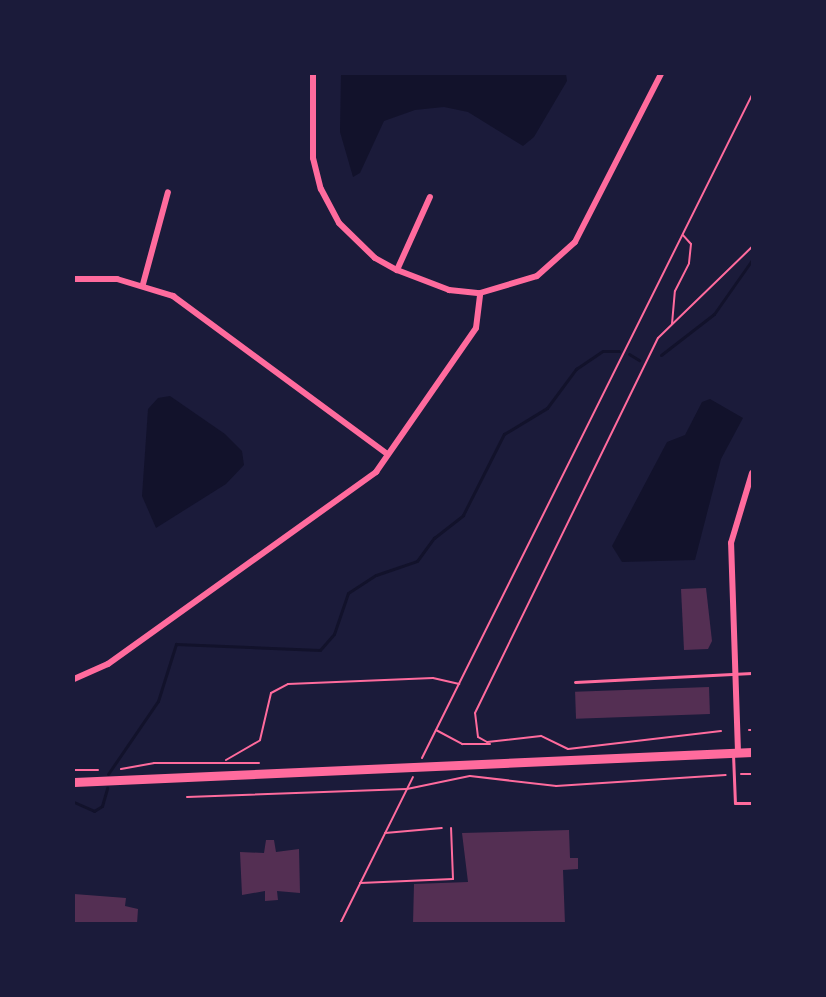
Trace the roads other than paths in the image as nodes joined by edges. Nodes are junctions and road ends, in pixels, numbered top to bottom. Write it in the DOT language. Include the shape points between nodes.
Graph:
graph roads {
  1 [pos="313,74"];
  2 [pos="661,74"];
  3 [pos="168,192"];
  4 [pos="430,197"];
  5 [pos="397,270"];
  6 [pos="74,279"];
  7 [pos="143,284"];
  8 [pos="480,293"];
  9 [pos="387,454"];
  10 [pos="753,473"];
  11 [pos="753,673"];
  12 [pos="735,674"];
  13 [pos="74,679"];
  14 [pos="575,682"];
  15 [pos="735,752"];
  16 [pos="753,752"];
  17 [pos="74,782"];
  18 [pos="753,802"];
  1 -- 5 [label="street" via="310,134 321,189 346,231"];
  2 -- 8 [label="street" via="575,242 537,276"];
  3 -- 7 [label="street"];
  4 -- 5 [label="street"];
  5 -- 8 [label="street" via="442,289"];
  6 -- 7 [label="street"];
  7 -- 9 [label="street" via="184,303"];
  8 -- 9 [label="street" via="476,328"];
  9 -- 13 [label="street" via="353,492 108,664"];
  10 -- 12 [label="street" via="730,543"];
  11 -- 12 [label="lane"];
  12 -- 14 [label="lane"];
  12 -- 15 [label="street"];
  15 -- 16 [label="main road"];
  15 -- 17 [label="main road" via="416,771"];
  15 -- 18 [label="lane" via="735,803"];
}
